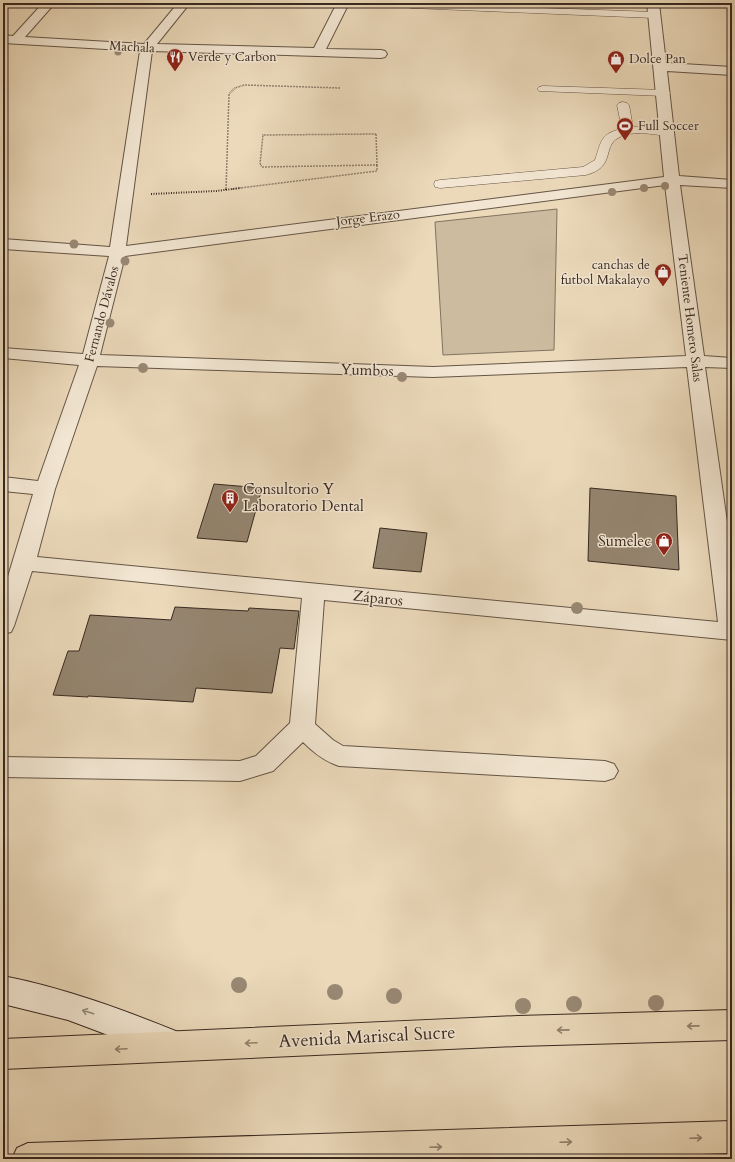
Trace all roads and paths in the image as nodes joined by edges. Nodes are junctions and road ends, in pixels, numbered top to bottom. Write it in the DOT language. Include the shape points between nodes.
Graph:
graph roads {
  1 [pos="49,3"];
  2 [pos="184,3"];
  3 [pos="343,3"];
  4 [pos="411,5"];
  5 [pos="653,9"];
  6 [pos="3,38"];
  7 [pos="16,40"];
  8 [pos="147,48"];
  9 [pos="318,52"];
  10 [pos="381,54"];
  11 [pos="661,67"];
  12 [pos="732,71"];
  13 [pos="340,88"];
  14 [pos="543,89"];
  15 [pos="664,93"];
  16 [pos="623,105"];
  17 [pos="628,131"];
  18 [pos="667,132"];
  19 [pos="377,165"];
  20 [pos="672,180"];
  21 [pos="440,184"];
  22 [pos="732,184"];
  23 [pos="226,190"];
  24 [pos="146,194"];
  25 [pos="3,244"];
  26 [pos="119,252"];
  27 [pos="3,353"];
  28 [pos="90,360"];
  29 [pos="695,361"];
  30 [pos="732,363"];
  31 [pos="3,484"];
  32 [pos="45,489"];
  33 [pos="24,563"];
  34 [pos="314,591"];
  35 [pos="3,626"];
  36 [pos="731,632"];
  37 [pos="302,727"];
  38 [pos="3,767"];
  39 [pos="605,771"];
  40 [pos="3,990"];
  41 [pos="732,1025"];
  42 [pos="177,1046"];
  43 [pos="3,1054"];
  44 [pos="732,1137"];
  45 [pos="383,1154"];
  46 [pos="28,1159"];
  1 -- 7 [label="street"];
  2 -- 8 [label="street, Fernando Dávalos"];
  3 -- 9 [label="street"];
  4 -- 5 [label="lane"];
  5 -- 11 [label="street, Teniente Homero Salas"];
  6 -- 7 [label="street, Machala"];
  7 -- 8 [label="street, Machala"];
  8 -- 9 [label="street, Machala"];
  8 -- 26 [label="street, Fernando Dávalos"];
  9 -- 10 [label="street, Machala"];
  11 -- 12 [label="street"];
  11 -- 15 [label="street, Teniente Homero Salas"];
  13 -- 23 [label="path" via="244,85 235,88 229,94"];
  14 -- 15 [label="lane"];
  15 -- 18 [label="street, Teniente Homero Salas"];
  16 -- 17 [label="lane"];
  17 -- 18 [label="lane"];
  17 -- 21 [label="lane" via="615,134 608,139 602,160 596,167 586,171"];
  18 -- 20 [label="street, Teniente Homero Salas"];
  19 -- 19 [label="path" via="376,134 263,135 260,164 262,167"];
  19 -- 23 [label="path" via="377,171"];
  20 -- 22 [label="street, Jorge Erazo"];
  20 -- 26 [label="street, Jorge Erazo"];
  20 -- 29 [label="street, Teniente Homero Salas"];
  23 -- 24 [label="path"];
  25 -- 26 [label="street, Jorge Erazo"];
  26 -- 28 [label="street, Fernando Dávalos"];
  27 -- 28 [label="street, Yumbos"];
  28 -- 29 [label="street, Yumbos" via="433,372"];
  28 -- 32 [label="street, Fernando Dávalos"];
  29 -- 30 [label="street, Yumbos"];
  29 -- 36 [label="street, Teniente Homero Salas"];
  31 -- 32 [label="street"];
  32 -- 33 [label="street, Fernando Dávalos"];
  33 -- 34 [label="street, Záparos"];
  33 -- 35 [label="street, Fernando Dávalos"];
  34 -- 36 [label="street, Záparos"];
  34 -- 37 [label="street"];
  37 -- 38 [label="street" via="264,764 240,771"];
  37 -- 39 [label="street" via="324,747 339,756"];
  42 -- 40 [label="street, one-way" via="43,997"];
  41 -- 42 [label="main road, Avenida Mariscal Sucre, one-way" via="518,1031"];
  42 -- 43 [label="main road, Avenida Mariscal Sucre, one-way"];
  45 -- 44 [label="main road, one-way"];
  45 -- 46 [label="main road"];
}
